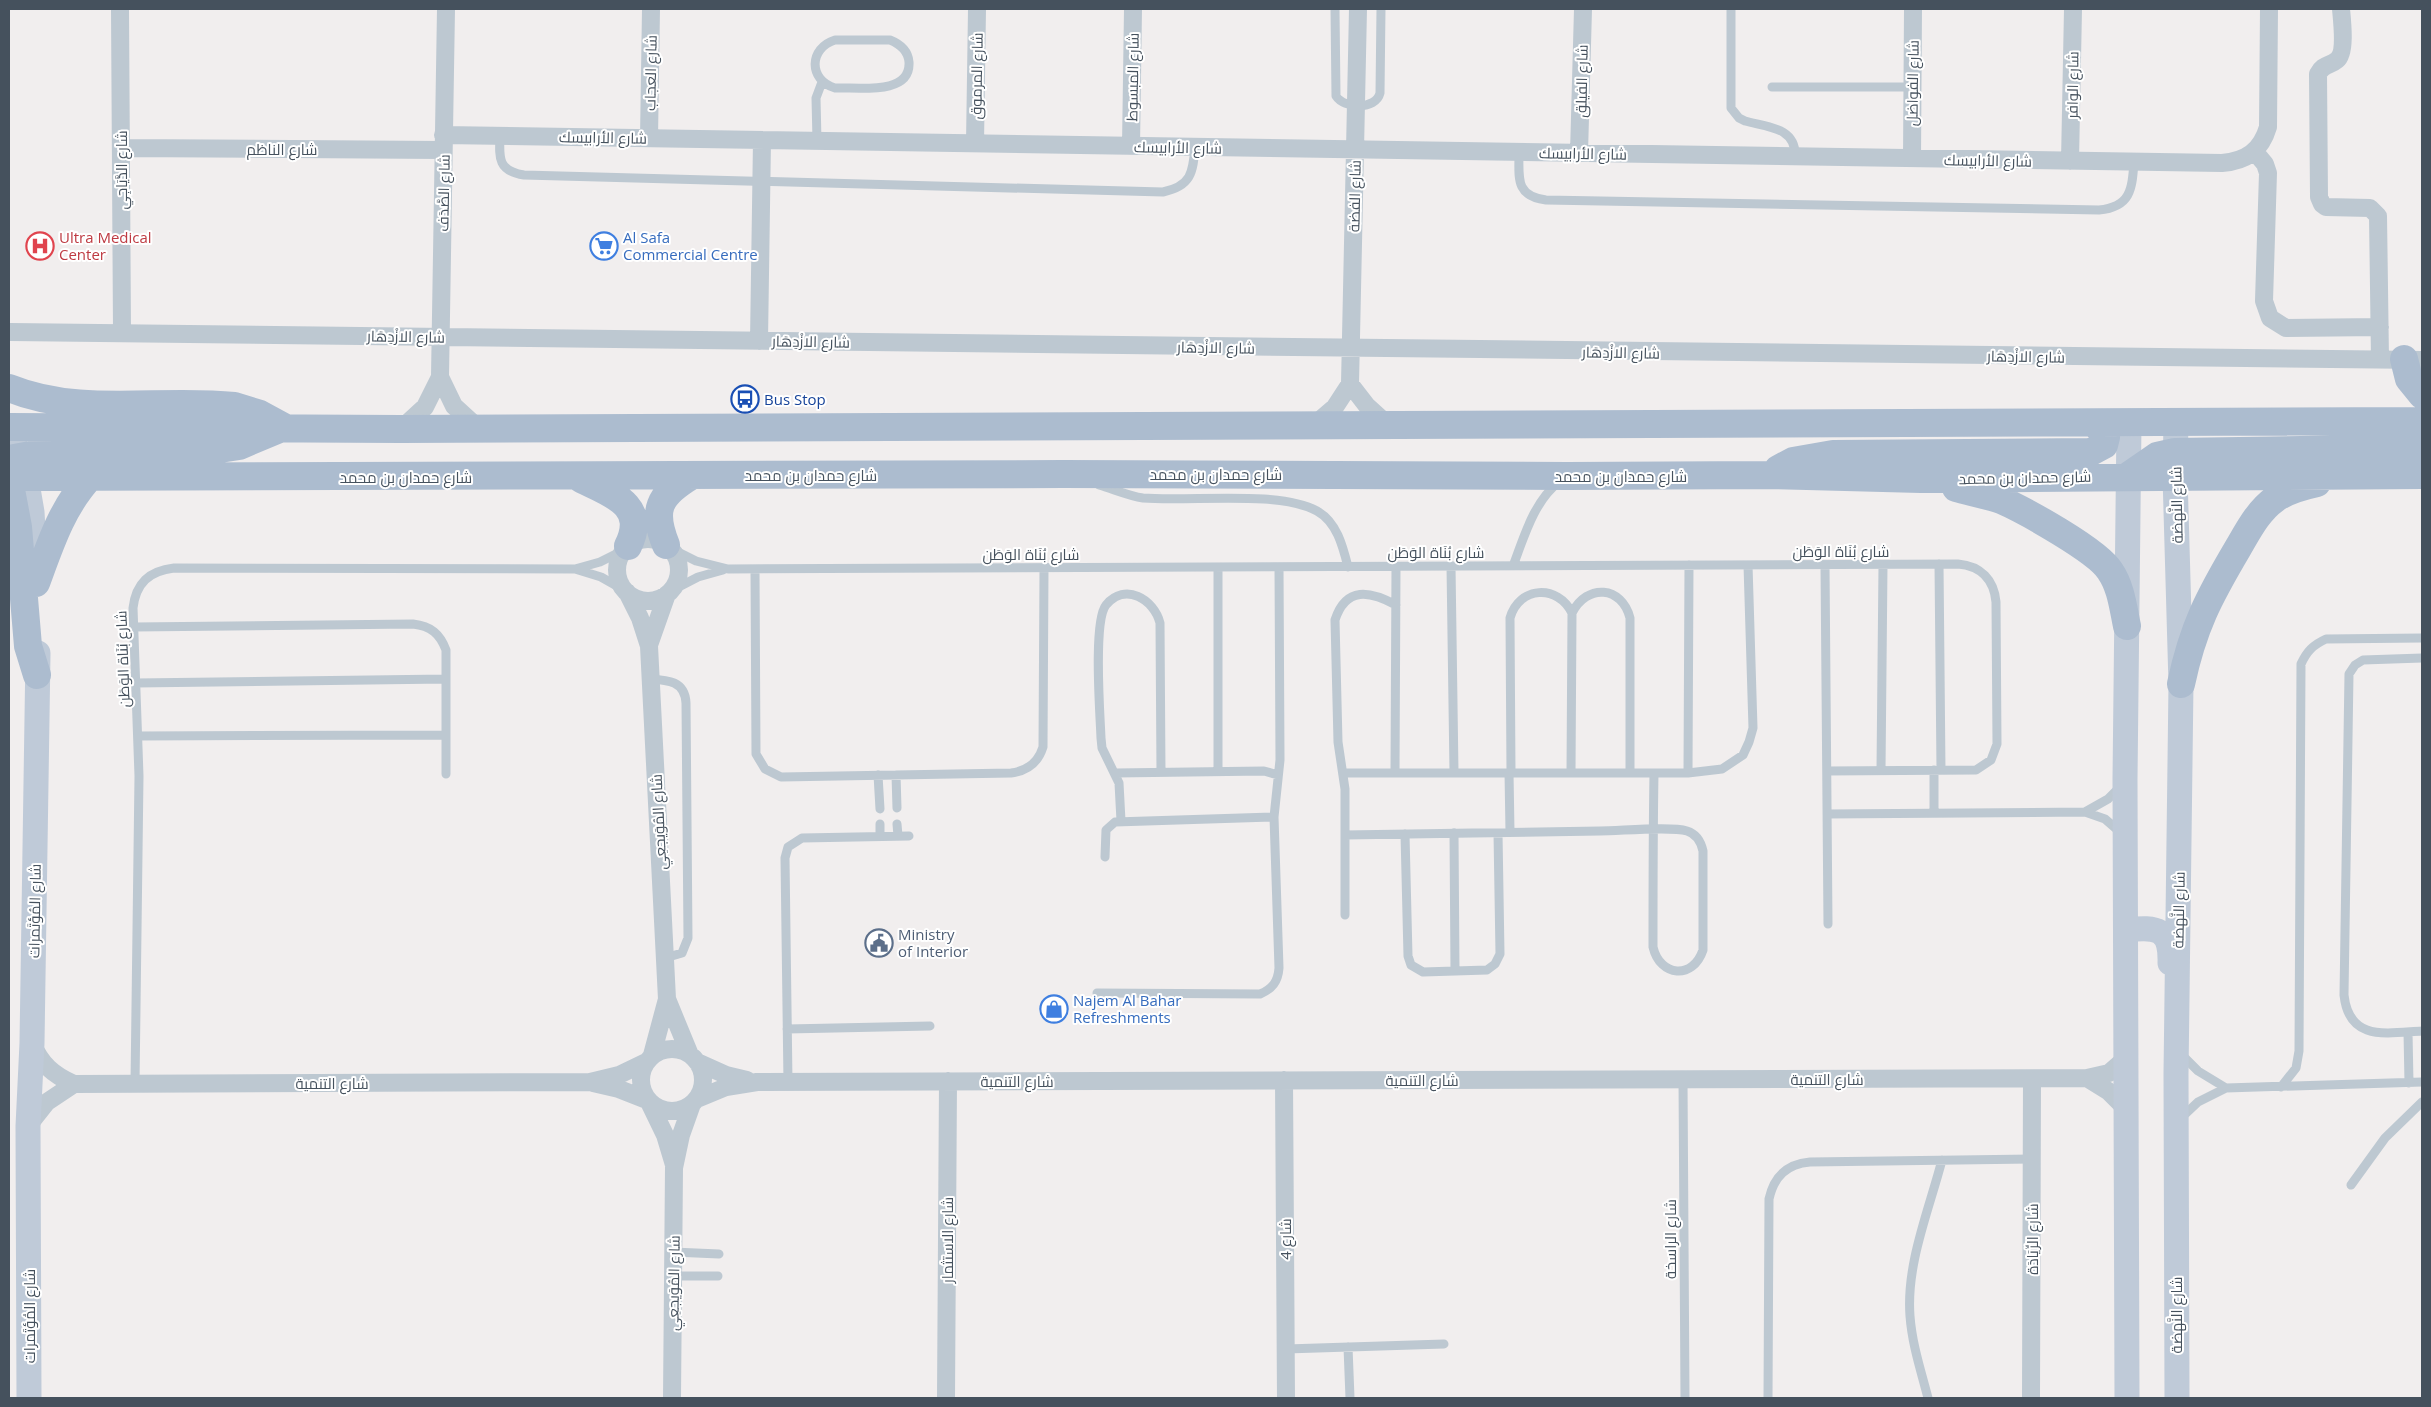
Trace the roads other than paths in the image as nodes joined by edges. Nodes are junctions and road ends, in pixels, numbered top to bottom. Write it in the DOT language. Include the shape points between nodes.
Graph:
graph roads {
  1 [pos="120,9"];
  2 [pos="446,9"];
  3 [pos="651,9"];
  4 [pos="977,9"];
  5 [pos="1133,9"];
  6 [pos="1335,9"];
  7 [pos="1358,9"];
  8 [pos="1381,9"];
  9 [pos="1583,9"];
  10 [pos="1730,9"];
  11 [pos="1913,9"];
  12 [pos="2074,9"];
  13 [pos="2269,9"];
  14 [pos="2342,9"];
  15 [pos="822,82"];
  16 [pos="1772,87"];
  17 [pos="1912,87"];
  18 [pos="1356,105"];
  19 [pos="500,136"];
  20 [pos="650,138"];
  21 [pos="762,140"];
  22 [pos="817,140"];
  23 [pos="443,142"];
  24 [pos="976,143"];
  25 [pos="1131,146"];
  26 [pos="1194,147"];
  27 [pos="121,148"];
  28 [pos="1355,149"];
  29 [pos="1519,152"];
  30 [pos="2255,152"];
  31 [pos="1579,153"];
  32 [pos="1795,156"];
  33 [pos="1912,158"];
  34 [pos="2070,161"];
  35 [pos="2134,162"];
  36 [pos="762,182"];
  37 [pos="2380,327"];
  38 [pos="10,332"];
  39 [pos="122,332"];
  40 [pos="440,337"];
  41 [pos="759,341"];
  42 [pos="1351,349"];
  43 [pos="2402,360"];
  44 [pos="440,377"];
  45 [pos="1350,384"];
  46 [pos="9,388"];
  47 [pos="2422,395"];
  48 [pos="2422,421"];
  49 [pos="2128,422"];
  50 [pos="2176,422"];
  51 [pos="2095,423"];
  52 [pos="1314,425"];
  53 [pos="1388,425"];
  54 [pos="9,427"];
  55 [pos="284,427"];
  56 [pos="477,427"];
  57 [pos="401,429"];
  58 [pos="2422,448"];
  59 [pos="2175,464"];
  60 [pos="14,470"];
  61 [pos="1063,474"];
  62 [pos="1768,475"];
  63 [pos="575,476"];
  64 [pos="690,476"];
  65 [pos="1567,476"];
  66 [pos="2128,476"];
  67 [pos="2383,476"];
  68 [pos="2422,476"];
  69 [pos="90,477"];
  70 [pos="1921,478"];
  71 [pos="667,546"];
  72 [pos="626,548"];
  73 [pos="1883,564"];
  74 [pos="1939,564"];
  75 [pos="1689,565"];
  76 [pos="1748,565"];
  77 [pos="1825,565"];
  78 [pos="1279,566"];
  79 [pos="1348,566"];
  80 [pos="1396,566"];
  81 [pos="1451,566"];
  82 [pos="1513,566"];
  83 [pos="1218,567"];
  84 [pos="1044,568"];
  85 [pos="575,569"];
  86 [pos="728,569"];
  87 [pos="755,569"];
  88 [pos="36,583"];
  89 [pos="625,591"];
  90 [pos="669,593"];
  91 [pos="1396,605"];
  92 [pos="1572,613"];
  93 [pos="2127,626"];
  94 [pos="134,627"];
  95 [pos="2422,638"];
  96 [pos="649,646"];
  97 [pos="2422,658"];
  98 [pos="37,676"];
  99 [pos="650,679"];
  100 [pos="446,680"];
  101 [pos="136,683"];
  102 [pos="2181,684"];
  103 [pos="138,736"];
  104 [pos="446,736"];
  105 [pos="1881,770"];
  106 [pos="1937,770"];
  107 [pos="1218,771"];
  108 [pos="1827,771"];
  109 [pos="1161,772"];
  110 [pos="1344,772"];
  111 [pos="1395,772"];
  112 [pos="1454,772"];
  113 [pos="1510,772"];
  114 [pos="1571,772"];
  115 [pos="1116,773"];
  116 [pos="1630,773"];
  117 [pos="1654,773"];
  118 [pos="1688,773"];
  119 [pos="446,774"];
  120 [pos="878,775"];
  121 [pos="896,775"];
  122 [pos="1278,775"];
  123 [pos="2125,779"];
  124 [pos="897,808"];
  125 [pos="880,809"];
  126 [pos="2086,812"];
  127 [pos="1934,813"];
  128 [pos="1827,814"];
  129 [pos="1274,817"];
  130 [pos="1121,821"];
  131 [pos="880,824"];
  132 [pos="898,824"];
  133 [pos="1654,831"];
  134 [pos="1510,832"];
  135 [pos="1454,833"];
  136 [pos="1498,833"];
  137 [pos="1405,834"];
  138 [pos="1345,835"];
  139 [pos="880,836"];
  140 [pos="898,836"];
  141 [pos="909,836"];
  142 [pos="2126,841"];
  143 [pos="1105,857"];
  144 [pos="1345,915"];
  145 [pos="1828,924"];
  146 [pos="2127,930"];
  147 [pos="665,958"];
  148 [pos="1455,971"];
  149 [pos="1097,994"];
  150 [pos="667,999"];
  151 [pos="930,1026"];
  152 [pos="787,1029"];
  153 [pos="2422,1031"];
  154 [pos="2408,1032"];
  155 [pos="32,1043"];
  156 [pos="2176,1048"];
  157 [pos="649,1059"];
  158 [pos="694,1059"];
  159 [pos="2125,1059"];
  160 [pos="2176,1074"];
  161 [pos="2087,1078"];
  162 [pos="1683,1079"];
  163 [pos="2032,1079"];
  164 [pos="1284,1080"];
  165 [pos="948,1081"];
  166 [pos="590,1082"];
  167 [pos="757,1082"];
  168 [pos="788,1082"];
  169 [pos="2409,1082"];
  170 [pos="2422,1082"];
  171 [pos="74,1084"];
  172 [pos="135,1084"];
  173 [pos="2281,1087"];
  174 [pos="2226,1088"];
  175 [pos="648,1102"];
  176 [pos="695,1102"];
  177 [pos="2422,1102"];
  178 [pos="2126,1108"];
  179 [pos="2176,1124"];
  180 [pos="28,1126"];
  181 [pos="2032,1159"];
  182 [pos="1942,1160"];
  183 [pos="674,1168"];
  184 [pos="2351,1185"];
  185 [pos="673,1252"];
  186 [pos="719,1254"];
  187 [pos="673,1276"];
  188 [pos="718,1276"];
  189 [pos="1444,1344"];
  190 [pos="1348,1347"];
  191 [pos="1286,1349"];
  192 [pos="29,1398"];
  193 [pos="672,1398"];
  194 [pos="946,1398"];
  195 [pos="1286,1398"];
  196 [pos="1350,1398"];
  197 [pos="1685,1398"];
  198 [pos="1768,1398"];
  199 [pos="1928,1398"];
  200 [pos="2031,1398"];
  201 [pos="2127,1398"];
  202 [pos="2177,1398"];
  1 -- 27 [label="street, شارع الدَّيَاجِي"];
  2 -- 23 [label="street, شارع الصَّدَف"];
  3 -- 20 [label="street, شارع العجاب"];
  4 -- 24 [label="street, شارع المرموق"];
  5 -- 25 [label="street, شارع المبسوط"];
  6 -- 18 [label="lane" via="1336,96 1341,102"];
  7 -- 18 [label="street, شارع الفضة"];
  8 -- 18 [label="lane" via="1380,93 1372,104"];
  9 -- 31 [label="street, شارع الفيلق"];
  10 -- 32 [label="lane" via="1730,108 1745,121 1787,133 1795,143"];
  11 -- 17 [label="street, شارع الفواضل"];
  12 -- 34 [label="street, شارع الوافر"];
  13 -- 30 [label="street" via="2268,127"];
  14 -- 37 [label="street" via="2342,53 2318,74 2319,197 2326,207 2370,208 2377,213"];
  15 -- 15 [label="lane" via="835,88 894,85 909,68 907,53 890,40 835,40 827,43 816,55 814,63"];
  15 -- 22 [label="lane" via="816,98"];
  16 -- 17 [label="lane"];
  17 -- 33 [label="street, شارع الفواضل"];
  18 -- 28 [label="street, شارع الفضة"];
  19 -- 20 [label="street, شارع الأرابيسك"];
  19 -- 23 [label="street, شارع الأرابيسك"];
  19 -- 36 [label="lane" via="501,163 512,174"];
  20 -- 21 [label="street, شارع الأرابيسك"];
  21 -- 22 [label="street, شارع الأرابيسك"];
  21 -- 36 [label="street"];
  22 -- 24 [label="street, شارع الأرابيسك"];
  23 -- 27 [label="street, شارع الناظم"];
  23 -- 40 [label="street, شارع الصَّدَف"];
  24 -- 25 [label="street, شارع الأرابيسك"];
  25 -- 26 [label="street, شارع الأرابيسك"];
  26 -- 28 [label="street, شارع الأرابيسك"];
  26 -- 36 [label="lane" via="1194,165 1186,183 1163,192"];
  27 -- 39 [label="street, شارع الدَّيَاجِي"];
  28 -- 29 [label="street, شارع الأرابيسك"];
  28 -- 42 [label="street, شارع الفضة"];
  29 -- 31 [label="street, شارع الأرابيسك"];
  29 -- 35 [label="lane" via="1522,188 1527,195 1546,200 2099,210 2121,204 2128,196"];
  30 -- 35 [label="street, شارع الأرابيسك" via="2234,162"];
  30 -- 37 [label="street" via="2268,173 2264,301 2270,318 2286,328"];
  31 -- 32 [label="street, شارع الأرابيسك"];
  32 -- 33 [label="street, شارع الأرابيسك"];
  33 -- 34 [label="street, شارع الأرابيسك"];
  34 -- 35 [label="street, شارع الأرابيسك"];
  36 -- 41 [label="street"];
  37 -- 43 [label="street"];
  38 -- 39 [label="street, شارع الازْدِهَار"];
  39 -- 40 [label="street, شارع الازْدِهَار"];
  40 -- 41 [label="street, شارع الازْدِهَار"];
  40 -- 44 [label="street, شارع الصَّدَف"];
  41 -- 42 [label="street, شارع الازْدِهَار"];
  42 -- 43 [label="street, شارع الازْدِهَار"];
  42 -- 45 [label="street, شارع الفضة"];
  43 -- 47 [label="main road" via="2409,380"];
  44 -- 56 [label="street, شارع الصَّدَف" via="454,406"];
  44 -- 57 [label="street, شارع الصَّدَف" via="425,407"];
  45 -- 52 [label="street" via="1335,407"];
  45 -- 53 [label="street"];
  46 -- 55 [label="main road" via="66,403 234,406 260,414"];
  48 -- 50 [label="main road"];
  49 -- 50 [label="main road"];
  49 -- 51 [label="main road"];
  49 -- 66 [label="street"];
  50 -- 59 [label="street, شارع النَّهضة"];
  51 -- 53 [label="main road"];
  51 -- 62 [label="main road" via="2106,437 2104,445 2091,452 1832,454 1793,461"];
  52 -- 53 [label="main road"];
  52 -- 56 [label="main road"];
  54 -- 55 [label="main road"];
  54 -- 60 [label="street, شارع المُؤتَمرات"];
  55 -- 57 [label="main road"];
  55 -- 60 [label="main road" via="255,441 223,449"];
  56 -- 57 [label="main road"];
  58 -- 59 [label="main road"];
  59 -- 66 [label="main road, شارع حمدان بن محمد"];
  59 -- 67 [label="main road, شارع حمدان بن محمد"];
  59 -- 102 [label="street, شارع النَّهضة"];
  60 -- 69 [label="main road, شارع حمدان بن محمد"];
  60 -- 88 [label="street, شارع المُؤتَمرات" via="32,512"];
  60 -- 98 [label="main road" via="28,646"];
  61 -- 64 [label="main road, شارع حمدان بن محمد"];
  61 -- 65 [label="main road, شارع حمدان بن محمد"];
  61 -- 79 [label="lane" via="1141,498 1286,500 1318,512 1335,530"];
  62 -- 65 [label="main road, شارع حمدان بن محمد"];
  62 -- 70 [label="main road, شارع حمدان بن محمد"];
  63 -- 64 [label="main road, شارع حمدان بن محمد"];
  63 -- 69 [label="main road, شارع حمدان بن محمد"];
  63 -- 72 [label="main road" via="608,492 629,507 634,530"];
  64 -- 71 [label="main road" via="671,490 659,505 659,525"];
  65 -- 82 [label="lane" via="1556,484 1539,506"];
  66 -- 70 [label="main road, شارع حمدان بن محمد"];
  66 -- 93 [label="street"];
  67 -- 68 [label="main road, شارع حمدان بن محمد"];
  67 -- 102 [label="main road" via="2296,488 2275,499 2258,516 2201,613"];
  69 -- 88 [label="main road" via="62,516"];
  70 -- 93 [label="main road" via="2002,501 2093,553 2110,570 2116,582"];
  71 -- 72 [label="street" via="647,540"];
  71 -- 86 [label="lane, شارع بُنَاة الوَطَن" via="696,561"];
  71 -- 90 [label="street" via="678,563 679,573"];
  72 -- 85 [label="lane, شارع بُنَاة الوَطَن" via="600,562"];
  72 -- 89 [label="street" via="617,570"];
  73 -- 74 [label="lane, شارع بُنَاة الوَطَن"];
  73 -- 77 [label="lane, شارع بُنَاة الوَطَن"];
  73 -- 105 [label="lane"];
  74 -- 106 [label="lane"];
  74 -- 106 [label="lane, شارع بُنَاة الوَطَن" via="1966,565 1985,574 1995,591 1995,752 1992,760 1976,770"];
  75 -- 76 [label="lane, شارع بُنَاة الوَطَن"];
  75 -- 82 [label="lane, شارع بُنَاة الوَطَن"];
  75 -- 118 [label="lane"];
  76 -- 77 [label="lane, شارع بُنَاة الوَطَن"];
  76 -- 118 [label="lane" via="1753,728 1749,742 1743,755 1722,769"];
  77 -- 108 [label="lane"];
  78 -- 79 [label="lane, شارع بُنَاة الوَطَن"];
  78 -- 83 [label="lane, شارع بُنَاة الوَطَن"];
  78 -- 122 [label="lane"];
  79 -- 80 [label="lane, شارع بُنَاة الوَطَن"];
  80 -- 81 [label="lane, شارع بُنَاة الوَطَن"];
  80 -- 91 [label="lane"];
  81 -- 82 [label="lane, شارع بُنَاة الوَطَن"];
  81 -- 112 [label="lane"];
  83 -- 84 [label="lane, شارع بُنَاة الوَطَن"];
  83 -- 107 [label="lane"];
  84 -- 87 [label="lane, شارع بُنَاة الوَطَن"];
  84 -- 121 [label="lane" via="1044,747 1036,762 1010,773"];
  85 -- 89 [label="lane, شارع بُنَاة الوَطَن" via="601,577"];
  85 -- 94 [label="lane, شارع بُنَاة الوَطَن" via="161,570 145,579 134,595"];
  86 -- 87 [label="lane, شارع بُنَاة الوَطَن"];
  86 -- 90 [label="lane, شارع بُنَاة الوَطَن" via="698,577"];
  87 -- 120 [label="lane" via="755,746 760,762 772,774 781,777"];
  88 -- 98 [label="street, شارع المُؤتَمرات"];
  89 -- 90 [label="street" via="634,598 651,601"];
  89 -- 96 [label="street, شارع المُوَيجعِي" via="640,618"];
  90 -- 96 [label="street, شارع المُوَيجعِي"];
  91 -- 110 [label="lane" via="1372,594 1361,594 1344,603 1335,620 1338,742"];
  91 -- 111 [label="lane"];
  92 -- 113 [label="lane" via="1557,595 1542,591 1525,596 1512,609"];
  92 -- 114 [label="lane"];
  92 -- 116 [label="lane" via="1582,599 1598,592 1616,596 1628,610"];
  93 -- 123 [label="street"];
  94 -- 100 [label="lane" via="422,625 438,634 443,641"];
  94 -- 101 [label="lane, شارع بُنَاة الوَطَن"];
  95 -- 173 [label="lane" via="2326,639 2306,652 2301,664 2299,1051 2296,1068"];
  96 -- 99 [label="street, شارع المُوَيجعِي"];
  97 -- 154 [label="lane" via="2363,660 2349,674 2348,685 2346,1008 2351,1020 2362,1029"];
  98 -- 155 [label="street, شارع المُؤتَمرات"];
  99 -- 147 [label="street, شارع المُوَيجعِي"];
  99 -- 147 [label="lane" via="674,681 686,696 688,938 682,953"];
  100 -- 101 [label="lane"];
  100 -- 104 [label="lane"];
  101 -- 103 [label="lane, شارع بُنَاة الوَطَن"];
  102 -- 156 [label="street, شارع النَّهضة"];
  103 -- 104 [label="lane"];
  103 -- 172 [label="lane, شارع بُنَاة الوَطَن"];
  104 -- 119 [label="lane"];
  105 -- 106 [label="lane, شارع بُنَاة الوَطَن"];
  105 -- 108 [label="lane, شارع بُنَاة الوَطَن"];
  106 -- 127 [label="lane"];
  107 -- 109 [label="lane"];
  107 -- 122 [label="lane" via="1264,771"];
  108 -- 128 [label="lane"];
  109 -- 115 [label="lane"];
  109 -- 115 [label="lane" via="1160,623 1152,604 1134,594 1113,599 1103,611 1099,626 1102,748"];
  110 -- 111 [label="lane"];
  110 -- 138 [label="lane"];
  111 -- 112 [label="lane"];
  112 -- 113 [label="lane"];
  113 -- 114 [label="lane"];
  113 -- 134 [label="lane"];
  114 -- 116 [label="lane"];
  115 -- 130 [label="lane"];
  116 -- 117 [label="lane"];
  117 -- 118 [label="lane"];
  117 -- 133 [label="lane"];
  120 -- 121 [label="lane"];
  120 -- 125 [label="lane"];
  121 -- 124 [label="lane"];
  122 -- 129 [label="lane"];
  123 -- 126 [label="lane" via="2108,799"];
  123 -- 142 [label="street"];
  126 -- 127 [label="lane"];
  126 -- 142 [label="lane" via="2105,819"];
  127 -- 128 [label="lane"];
  128 -- 145 [label="lane"];
  129 -- 130 [label="lane"];
  129 -- 149 [label="lane" via="1279,968 1272,987 1260,994"];
  130 -- 143 [label="lane" via="1106,830"];
  131 -- 139 [label="lane"];
  132 -- 140 [label="lane"];
  133 -- 133 [label="lane" via="1653,947 1659,962 1681,971 1695,964 1704,950 1703,851 1699,839 1688,831"];
  133 -- 134 [label="lane"];
  134 -- 136 [label="lane"];
  135 -- 136 [label="lane"];
  135 -- 137 [label="lane"];
  135 -- 148 [label="lane"];
  136 -- 148 [label="lane" via="1498,960 1487,970"];
  137 -- 138 [label="lane"];
  137 -- 148 [label="lane" via="1409,960 1414,968 1423,972"];
  138 -- 144 [label="lane"];
  139 -- 140 [label="lane"];
  139 -- 152 [label="lane" via="802,838 788,847 785,858"];
  140 -- 141 [label="lane"];
  142 -- 146 [label="street"];
  146 -- 159 [label="street"];
  146 -- 160 [label="street" via="2152,928 2167,937 2170,953 2168,1040"];
  147 -- 150 [label="street, شارع المُوَيجعِي"];
  150 -- 157 [label="street, شارع المُوَيجعِي"];
  150 -- 158 [label="street, شارع المُوَيجعِي"];
  151 -- 152 [label="lane"];
  152 -- 168 [label="lane"];
  153 -- 154 [label="lane"];
  154 -- 169 [label="lane"];
  155 -- 171 [label="street, شارع التنمية" via="48,1068"];
  155 -- 180 [label="street, شارع المُؤتَمرات"];
  156 -- 160 [label="street, شارع النَّهضة"];
  156 -- 174 [label="lane" via="2198,1071"];
  157 -- 158 [label="street" via="671,1049"];
  157 -- 166 [label="street, شارع التنمية" via="619,1075"];
  157 -- 175 [label="street" via="640,1082"];
  158 -- 167 [label="street, شارع التنمية" via="726,1075"];
  158 -- 176 [label="street" via="703,1080"];
  159 -- 161 [label="street, شارع التنمية" via="2109,1073"];
  159 -- 178 [label="street"];
  160 -- 179 [label="street, شارع النَّهضة"];
  161 -- 163 [label="street, شارع التنمية"];
  161 -- 178 [label="street"];
  162 -- 163 [label="street, شارع التنمية"];
  162 -- 164 [label="street, شارع التنمية"];
  162 -- 197 [label="lane, شارع الراسخة"];
  163 -- 181 [label="street, شارع الرِّيَادَة"];
  164 -- 165 [label="street, شارع التنمية"];
  164 -- 191 [label="street, شارع 4"];
  165 -- 168 [label="street, شارع التنمية"];
  165 -- 194 [label="street, شارع الاستثمار"];
  166 -- 172 [label="street, شارع التنمية"];
  166 -- 175 [label="street, شارع التنمية" via="619,1089"];
  167 -- 168 [label="street, شارع التنمية"];
  167 -- 176 [label="street, شارع التنمية" via="726,1087"];
  169 -- 170 [label="lane"];
  169 -- 173 [label="lane"];
  171 -- 172 [label="street, شارع التنمية"];
  171 -- 180 [label="street" via="47,1102"];
  173 -- 174 [label="lane"];
  174 -- 179 [label="lane" via="2198,1102"];
  175 -- 176 [label="street" via="671,1112"];
  175 -- 183 [label="street, شارع المُوَيجعِي" via="665,1135"];
  176 -- 183 [label="street, شارع المُوَيجعِي" via="681,1135"];
  177 -- 184 [label="lane" via="2385,1138"];
  178 -- 201 [label="street"];
  179 -- 202 [label="street, شارع النَّهضة"];
  180 -- 192 [label="street, شارع المُؤتَمرات"];
  181 -- 182 [label="lane"];
  181 -- 200 [label="street, شارع الرِّيَادَة"];
  182 -- 198 [label="lane" via="1799,1163 1778,1176 1769,1198"];
  182 -- 199 [label="lane" via="1914,1265 1910,1293 1913,1336"];
  183 -- 185 [label="street, شارع المُوَيجعِي"];
  185 -- 186 [label="lane"];
  185 -- 187 [label="street, شارع المُوَيجعِي"];
  187 -- 188 [label="lane"];
  187 -- 193 [label="street, شارع المُوَيجعِي"];
  189 -- 190 [label="lane"];
  190 -- 191 [label="lane"];
  190 -- 196 [label="lane"];
  191 -- 195 [label="street, شارع 4"];
}
